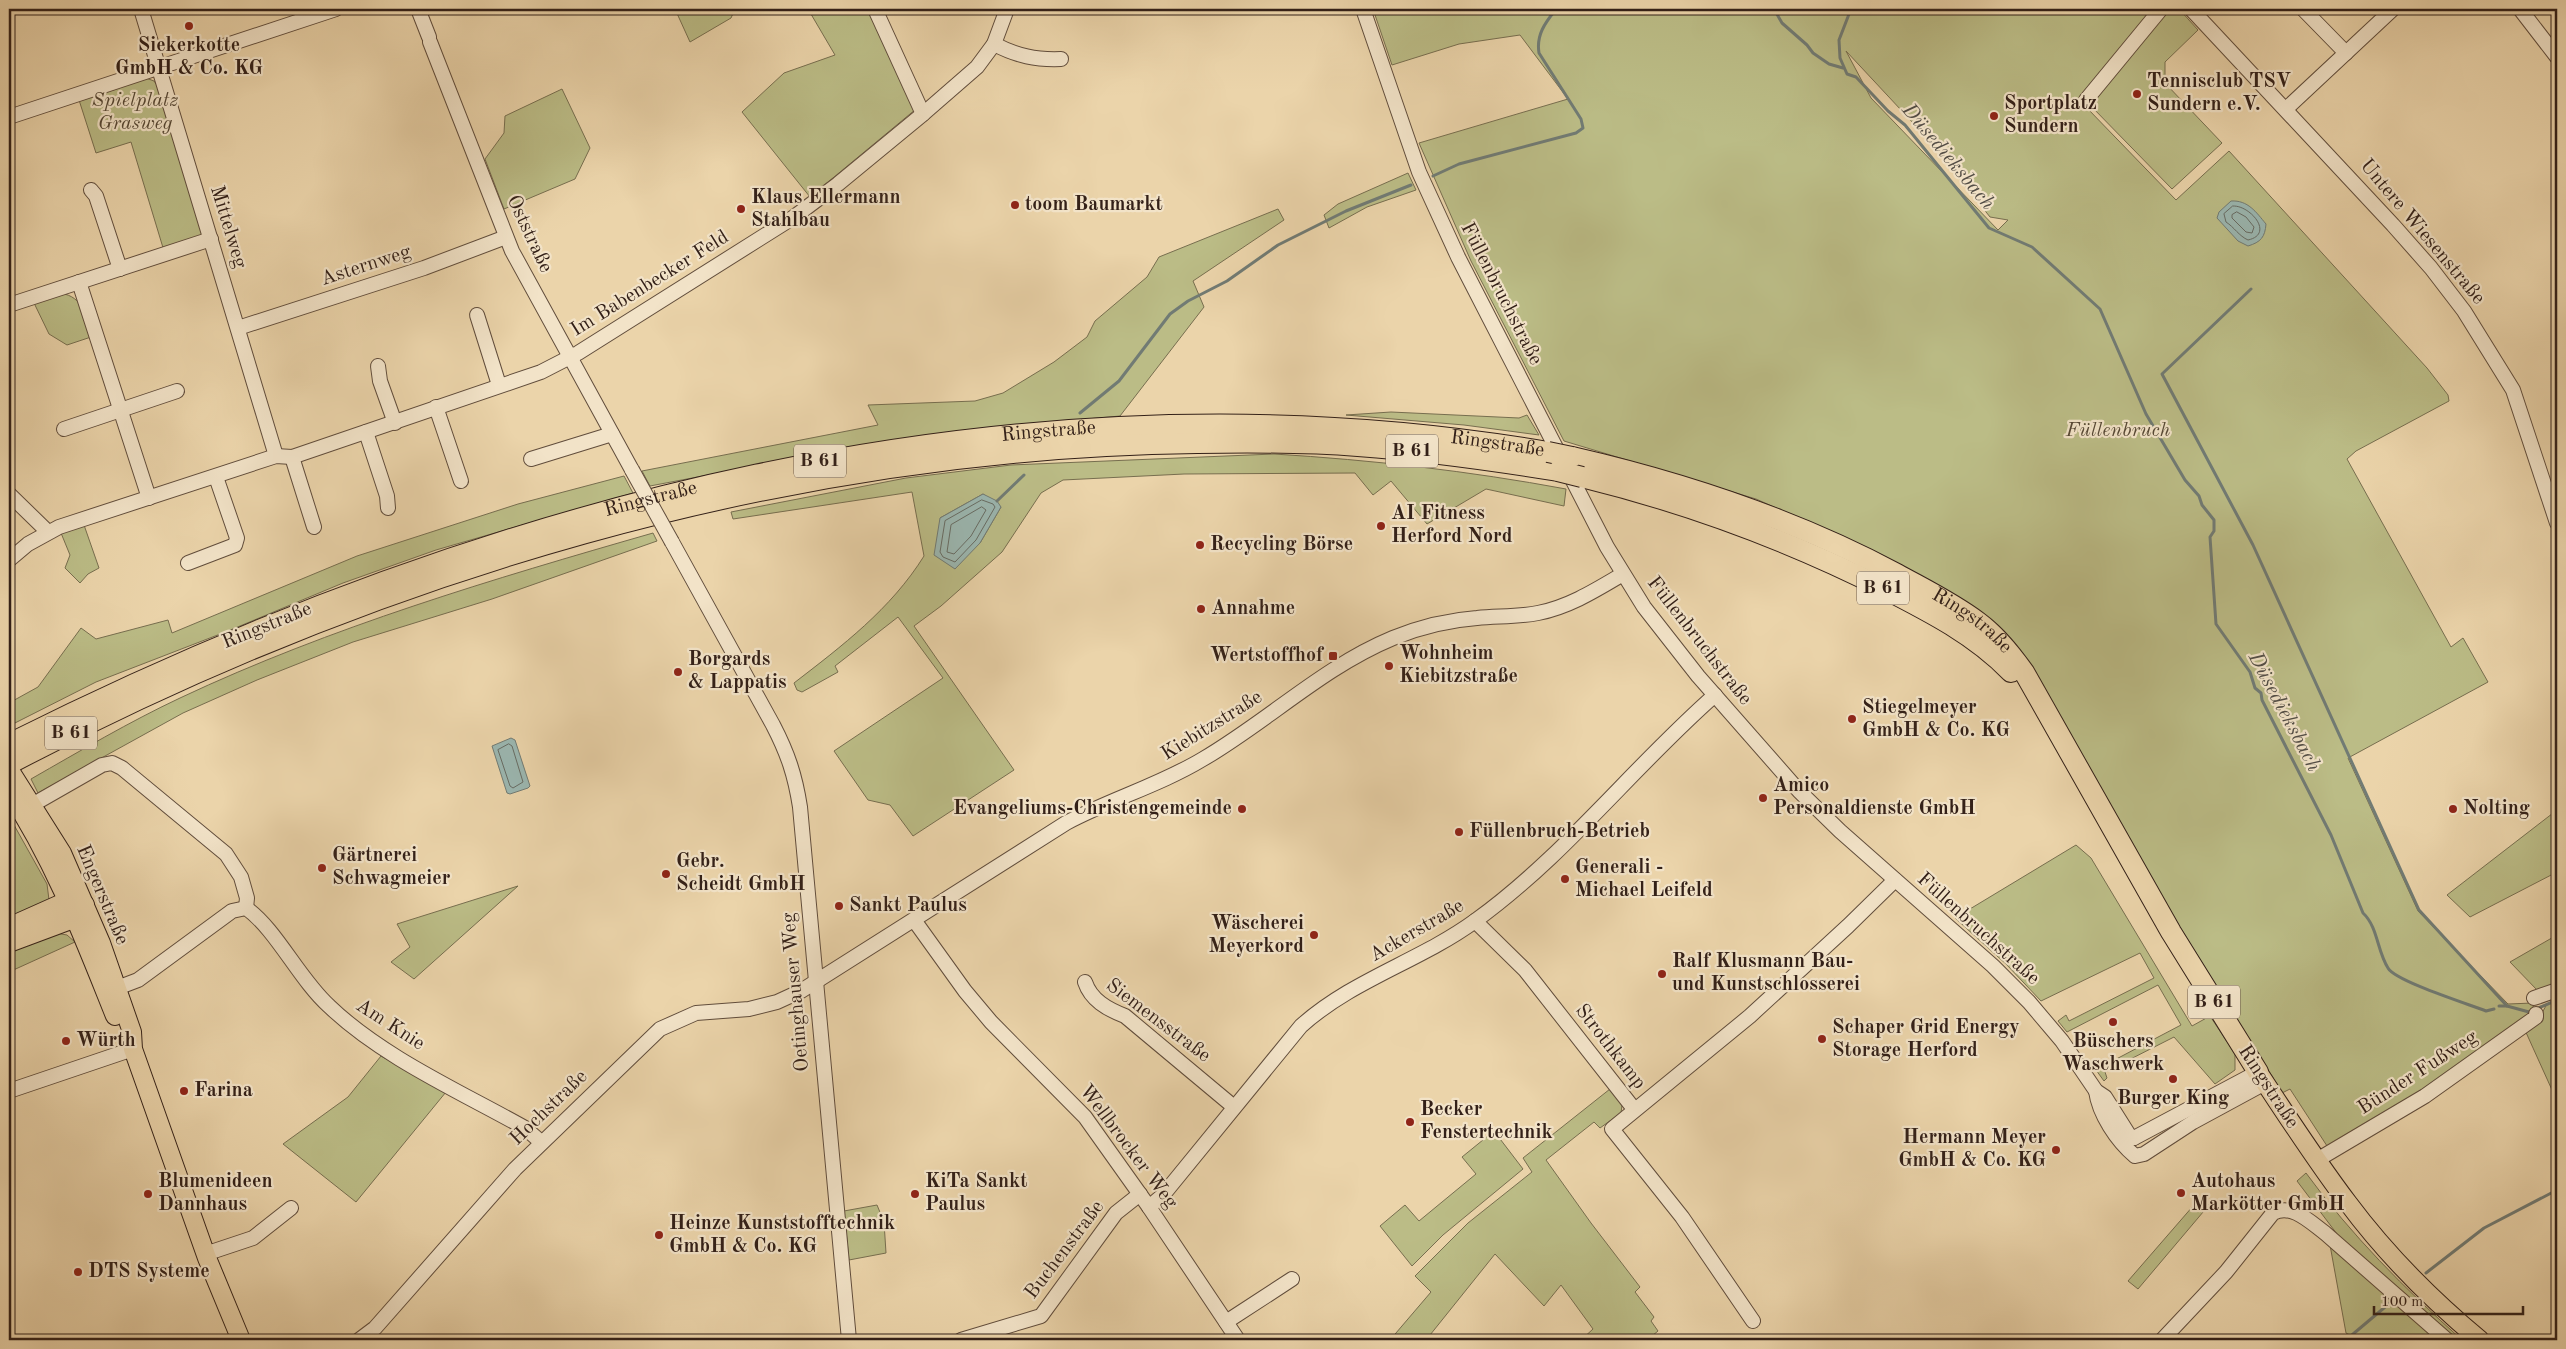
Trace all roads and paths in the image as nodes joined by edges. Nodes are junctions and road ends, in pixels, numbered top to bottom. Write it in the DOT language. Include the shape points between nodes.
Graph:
graph roads {
  1 [pos="141,9"];
  2 [pos="336,9"];
  3 [pos="418,9"];
  4 [pos="875,9"];
  5 [pos="1007,9"];
  6 [pos="1363,9"];
  7 [pos="2160,9"];
  8 [pos="2191,9"];
  9 [pos="2303,9"];
  10 [pos="2393,9"];
  11 [pos="2520,9"];
  12 [pos="994,44"];
  13 [pos="2346,53"];
  14 [pos="2557,56"];
  15 [pos="1062,59"];
  16 [pos="160,68"];
  17 [pos="2086,100"];
  18 [pos="2286,109"];
  19 [pos="923,114"];
  20 [pos="9,116"];
  21 [pos="91,190"];
  22 [pos="506,237"];
  23 [pos="211,240"];
  24 [pos="120,269"];
  25 [pos="79,282"];
  26 [pos="9,305"];
  27 [pos="477,315"];
  28 [pos="238,328"];
  29 [pos="570,358"];
  30 [pos="378,366"];
  31 [pos="499,385"];
  32 [pos="177,391"];
  33 [pos="436,407"];
  34 [pos="120,409"];
  35 [pos="395,423"];
  36 [pos="64,429"];
  37 [pos="366,432"];
  38 [pos="612,434"];
  39 [pos="276,456"];
  40 [pos="292,457"];
  41 [pos="531,460"];
  42 [pos="632,470"];
  43 [pos="216,477"];
  44 [pos="461,481"];
  45 [pos="9,494"];
  46 [pos="149,498"];
  47 [pos="388,508"];
  48 [pos="2557,523"];
  49 [pos="314,527"];
  50 [pos="47,531"];
  51 [pos="9,560"];
  52 [pos="188,563"];
  53 [pos="1623,574"];
  54 [pos="1715,695"];
  55 [pos="2053,724"];
  56 [pos="9,744"];
  57 [pos="9,764"];
  58 [pos="9,769"];
  59 [pos="19,797"];
  60 [pos="1895,880"];
  61 [pos="76,908"];
  62 [pos="246,908"];
  63 [pos="914,920"];
  64 [pos="1475,922"];
  65 [pos="9,928"];
  66 [pos="9,942"];
  67 [pos="1084,982"];
  68 [pos="816,983"];
  69 [pos="117,988"];
  70 [pos="2557,990"];
  71 [pos="2534,998"];
  72 [pos="2536,1014"];
  73 [pos="132,1049"];
  74 [pos="2262,1077"];
  75 [pos="9,1091"];
  76 [pos="2096,1091"];
  77 [pos="1234,1107"];
  78 [pos="1634,1109"];
  79 [pos="2134,1138"];
  80 [pos="541,1142"];
  81 [pos="2135,1156"];
  82 [pos="2317,1160"];
  83 [pos="1140,1194"];
  84 [pos="1150,1206"];
  85 [pos="291,1208"];
  86 [pos="206,1256"];
  87 [pos="1292,1279"];
  88 [pos="1753,1321"];
  89 [pos="1226,1322"];
  90 [pos="227,1340"];
  91 [pos="241,1340"];
  92 [pos="359,1340"];
  93 [pos="849,1340"];
  94 [pos="960,1340"];
  95 [pos="1238,1340"];
  96 [pos="2162,1340"];
  97 [pos="2447,1340"];
  98 [pos="2480,1340"];
  1 -- 16 [label="street, Mittelweg"];
  2 -- 16 [label="street"];
  3 -- 22 [label="street, Oststraße"];
  4 -- 19 [label="street"];
  5 -- 12 [label="street, Im Babenbecker Feld"];
  6 -- 53 [label="street, Füllenbruchstraße" via="1406,137 1450,240"];
  7 -- 17 [label="street"];
  8 -- 18 [label="street, Untere Wiesenstraße"];
  9 -- 13 [label="street"];
  10 -- 13 [label="street"];
  11 -- 14 [label="street"];
  12 -- 15 [label="street" via="1016,55 1043,60"];
  12 -- 19 [label="street, Im Babenbecker Feld" via="977,67"];
  13 -- 18 [label="street"];
  16 -- 20 [label="street"];
  16 -- 23 [label="street, Mittelweg"];
  18 -- 48 [label="street, Untere Wiesenstraße" via="2431,268 2478,331 2513,390"];
  19 -- 29 [label="street, Im Babenbecker Feld" via="803,211"];
  21 -- 24 [label="street" via="96,196"];
  22 -- 28 [label="street, Asternweg" via="424,268"];
  22 -- 29 [label="street, Oststraße"];
  23 -- 24 [label="street"];
  23 -- 28 [label="street, Mittelweg"];
  24 -- 25 [label="street"];
  25 -- 26 [label="street"];
  25 -- 34 [label="street"];
  27 -- 31 [label="street"];
  28 -- 39 [label="street, Mittelweg"];
  29 -- 31 [label="street, Im Babenbecker Feld" via="541,372"];
  29 -- 38 [label="street, Oststraße"];
  30 -- 35 [label="street"];
  31 -- 33 [label="street, Im Babenbecker Feld"];
  32 -- 34 [label="street"];
  33 -- 35 [label="street, Im Babenbecker Feld"];
  33 -- 44 [label="street"];
  34 -- 36 [label="street"];
  34 -- 46 [label="street"];
  35 -- 37 [label="street, Im Babenbecker Feld"];
  37 -- 40 [label="street, Im Babenbecker Feld"];
  37 -- 47 [label="street"];
  38 -- 41 [label="street"];
  38 -- 42 [label="street, Oststraße"];
  39 -- 40 [label="street, Im Babenbecker Feld"];
  39 -- 43 [label="street, Im Babenbecker Feld"];
  40 -- 49 [label="street"];
  42 -- 68 [label="street, Oetinghauser Weg, bridge" via="789,756 800,807"];
  43 -- 46 [label="street, Im Babenbecker Feld"];
  43 -- 52 [label="street" via="237,538 235,545"];
  45 -- 50 [label="street"];
  46 -- 50 [label="street, Im Babenbecker Feld"];
  50 -- 51 [label="street, Im Babenbecker Feld"];
  53 -- 54 [label="street, Füllenbruchstraße" via="1670,642"];
  53 -- 63 [label="street, Kiebitzstraße" via="1590,594 1539,613 1427,626 1354,655 1201,760 1066,823"];
  54 -- 60 [label="street, Füllenbruchstraße" via="1799,791"];
  54 -- 64 [label="street, Ackerstraße" via="1550,859"];
  55 -- 56 [label="highway, Ringstraße / B 61, bridge" via="2024,672 1979,622 1936,595 1834,543 1746,506 1682,484 1548,452 1451,437 1281,425 1166,426 1052,431 961,440 808,464 612,509 410,571 221,644"];
  55 -- 57 [label="highway, Ringstraße / B 61, bridge" via="1999,660 1958,628 1833,563 1739,523 1582,477 1471,458 1354,446 1265,442 1166,443 975,456 802,483 674,510 540,547 358,608 188,677"];
  55 -- 74 [label="highway, Ringstraße / B 61" via="2171,932"];
  58 -- 59 [label="main road, Engerstraße"];
  59 -- 61 [label="main road, Engerstraße" via="62,853"];
  59 -- 62 [label="street" via="112,763 226,854 241,877 247,898"];
  60 -- 76 [label="street, Füllenbruchstraße" via="2029,1002 2062,1041"];
  60 -- 78 [label="street" via="1750,1016"];
  61 -- 65 [label="highway" via="46,913"];
  61 -- 66 [label="highway"];
  61 -- 69 [label="main road, Engerstraße"];
  61 -- 73 [label="main road, Engerstraße" via="123,1036"];
  62 -- 69 [label="street" via="232,911 138,980"];
  62 -- 80 [label="street, Am Knie" via="268,930 313,990 347,1023 380,1046 526,1128"];
  63 -- 68 [label="street, Kiebitzstraße"];
  63 -- 83 [label="street, Wellbrocker Weg" via="991,1022 1085,1117"];
  64 -- 77 [label="street, Ackerstraße" via="1320,1009 1301,1026"];
  64 -- 78 [label="street, Strothkamp" via="1525,970"];
  67 -- 77 [label="street, Siemensstraße" via="1088,993 1109,1010 1125,1016"];
  68 -- 80 [label="street, Hochstraße" via="777,1002 749,1009 696,1014 660,1029"];
  68 -- 93 [label="street, Oetinghauser Weg"];
  69 -- 73 [label="main road, Engerstraße" via="132,1032"];
  70 -- 71 [label="street"];
  72 -- 82 [label="street, Bünder Fußweg" via="2424,1096"];
  73 -- 75 [label="street"];
  73 -- 86 [label="main road, Engerstraße"];
  74 -- 79 [label="street"];
  74 -- 81 [label="street" via="2144,1154"];
  74 -- 82 [label="main road, Ringstraße / B 61"];
  76 -- 79 [label="street, Füllenbruchstraße" via="2105,1097"];
  76 -- 81 [label="street, Füllenbruchstraße" via="2097,1103 2123,1146"];
  77 -- 84 [label="street, Ackerstraße" via="1163,1195"];
  78 -- 88 [label="street, Strothkamp" via="1614,1125 1612,1132 1682,1217"];
  79 -- 81 [label="street"];
  80 -- 92 [label="street, Hochstraße" via="375,1328"];
  82 -- 98 [label="main road, Ringstraße / B 61" via="2381,1243 2423,1288"];
  83 -- 84 [label="street, Wellbrocker Weg"];
  83 -- 94 [label="street, Buchenstraße" via="1116,1213 1041,1316"];
  84 -- 89 [label="street, Wellbrocker Weg"];
  85 -- 86 [label="street" via="253,1238"];
  86 -- 90 [label="main road, Engerstraße"];
  86 -- 91 [label="main road, Engerstraße"];
  87 -- 89 [label="street"];
  89 -- 95 [label="street, Wellbrocker Weg"];
  96 -- 97 [label="street" via="2232,1265 2273,1213 2281,1209 2289,1209 2306,1219"];
}
